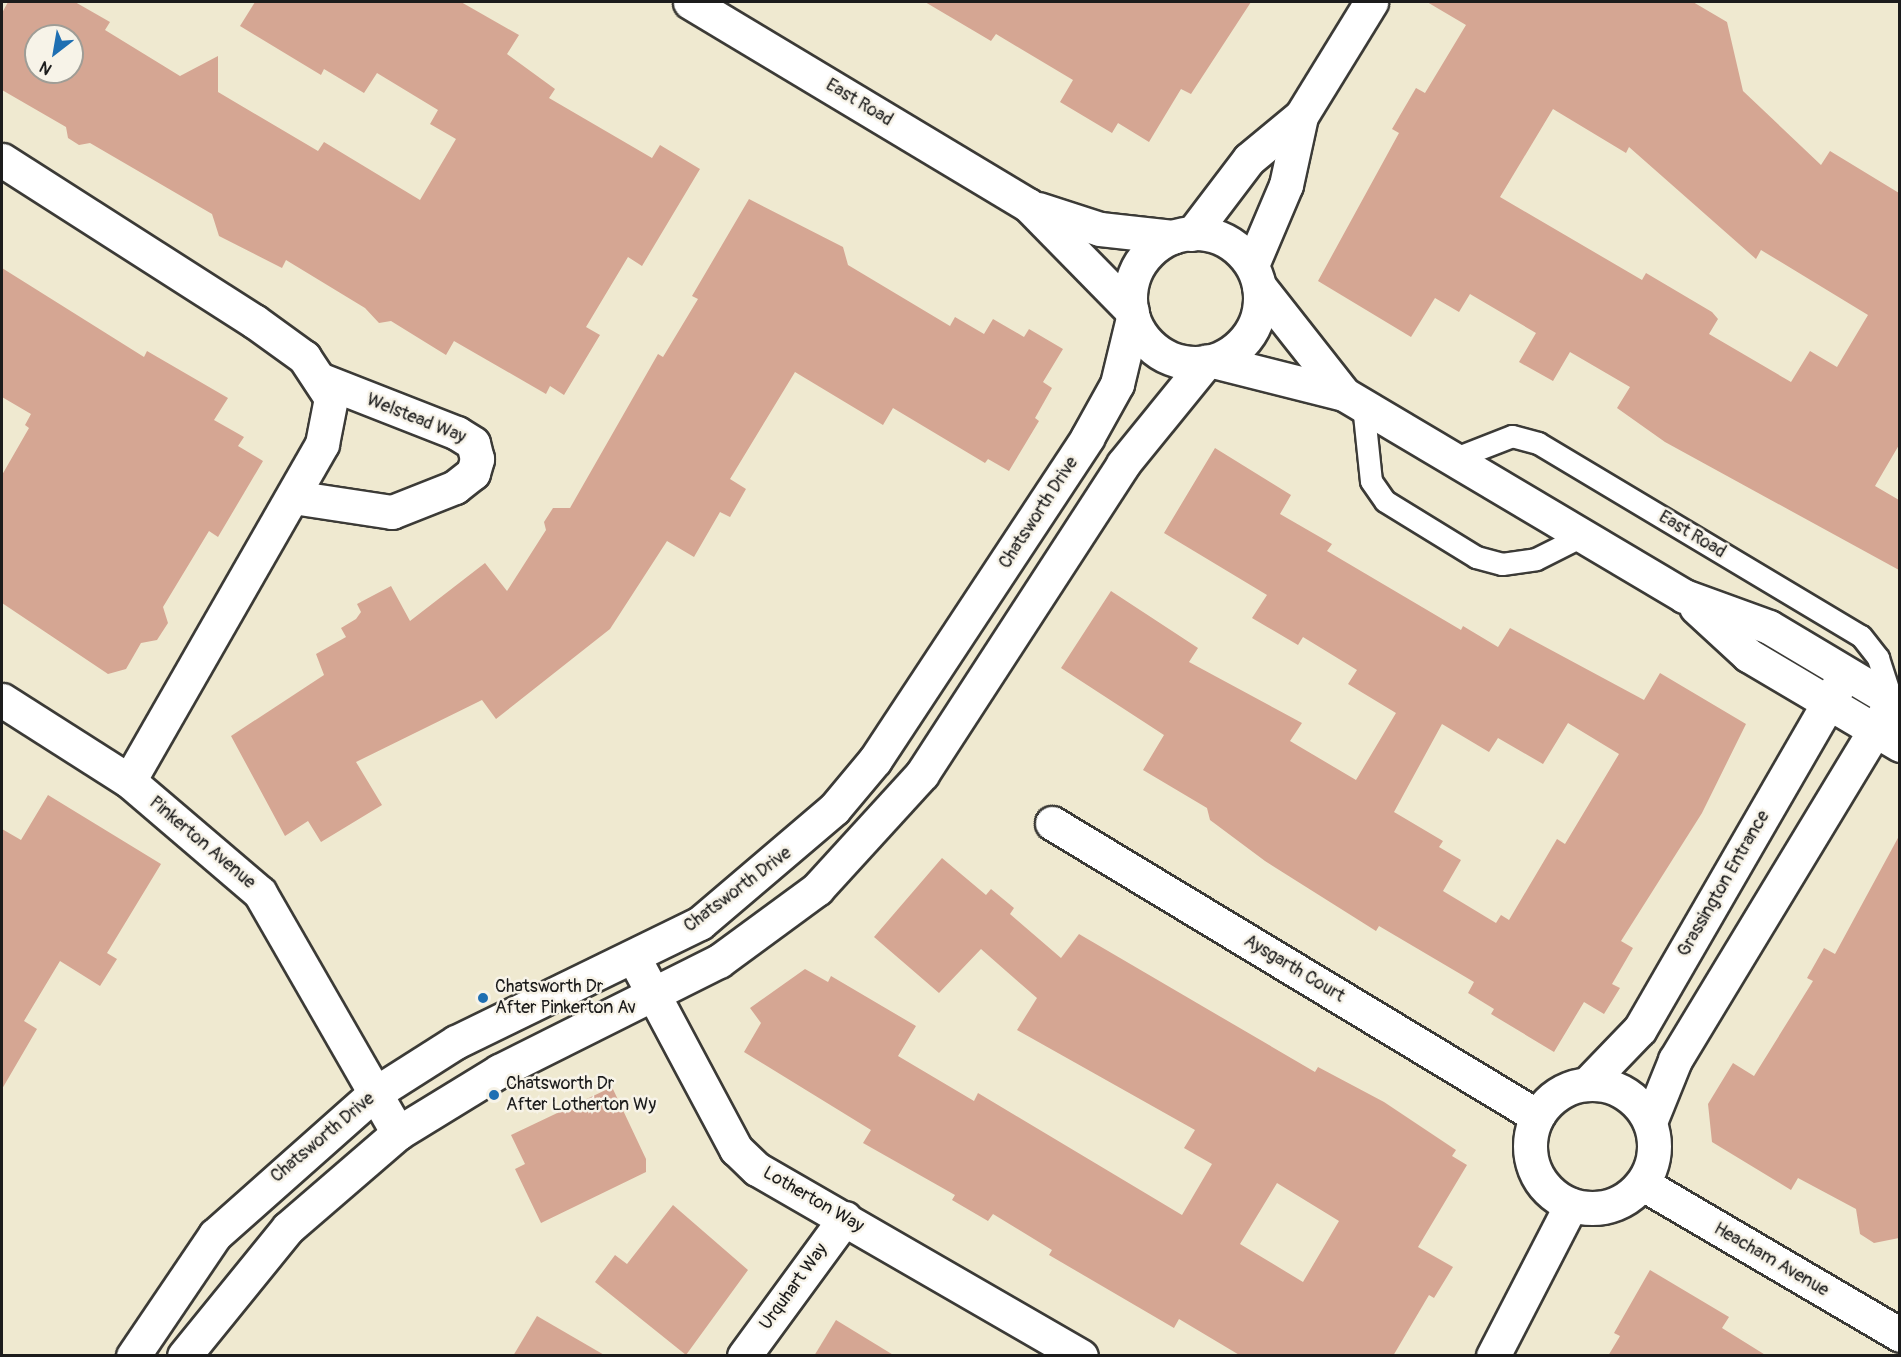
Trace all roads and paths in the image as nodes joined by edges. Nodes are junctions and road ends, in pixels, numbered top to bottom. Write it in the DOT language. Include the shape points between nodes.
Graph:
graph roads {
  1 [pos="690,2"];
  2 [pos="1371,2"];
  3 [pos="1301,116"];
  4 [pos="2,160"];
  5 [pos="1028,205"];
  6 [pos="1183,235"];
  7 [pos="1256,276"];
  8 [pos="1133,314"];
  9 [pos="1209,361"];
  10 [pos="319,379"];
  11 [pos="1353,400"];
  12 [pos="1453,459"];
  13 [pos="293,497"];
  14 [pos="1582,536"];
  15 [pos="1684,596"];
  16 [pos="971,619"];
  17 [pos="1011,642"];
  18 [pos="1846,673"];
  19 [pos="1829,703"];
  20 [pos="1896,703"];
  21 [pos="3,704"];
  22 [pos="1887,737"];
  23 [pos="129,781"];
  24 [pos="1052,822"];
  25 [pos="634,958"];
  26 [pos="654,998"];
  27 [pos="1587,1084"];
  28 [pos="374,1095"];
  29 [pos="1537,1116"];
  30 [pos="1650,1122"];
  31 [pos="398,1133"];
  32 [pos="1642,1185"];
  33 [pos="1571,1205"];
  34 [pos="845,1218"];
  35 [pos="1899,1335"];
  36 [pos="133,1356"];
  37 [pos="184,1356"];
  38 [pos="744,1356"];
  39 [pos="1082,1356"];
  40 [pos="1493,1356"];
  1 -- 5 [label="street, East Road"];
  2 -- 3 [label="street"];
  3 -- 6 [label="street" via="1249,159"];
  3 -- 7 [label="street" via="1286,185"];
  4 -- 10 [label="street" via="254,321 304,357"];
  5 -- 6 [label="street, East Road" via="1100,229"];
  5 -- 8 [label="street, East Road"];
  6 -- 7 [label="street" via="1223,239"];
  6 -- 8 [label="street" via="1148,253 1136,270"];
  7 -- 9 [label="street" via="1258,318 1248,337"];
  7 -- 11 [label="street"];
  8 -- 9 [label="street" via="1156,350 1180,361"];
  8 -- 16 [label="street, Chatsworth Drive" via="1117,384"];
  9 -- 11 [label="street"];
  9 -- 17 [label="street" via="1123,464"];
  10 -- 13 [label="street" via="331,398 330,421"];
  10 -- 13 [label="street, Welstead Way" via="458,433 473,443 477,459 473,473 455,487 392,512"];
  11 -- 12 [label="street"];
  11 -- 14 [label="lane" via="1371,481 1385,501 1476,557 1502,564 1536,559"];
  12 -- 14 [label="street"];
  12 -- 20 [label="lane, East Road" via="1512,436 1538,443 1861,636 1878,658"];
  13 -- 23 [label="street"];
  14 -- 15 [label="street"];
  15 -- 18 [label="street" via="1769,627"];
  15 -- 19 [label="street" via="1748,655"];
  16 -- 17 [label="street"];
  16 -- 25 [label="street, Chatsworth Drive" via="875,760 834,810 700,924"];
  17 -- 26 [label="street" via="921,774 817,889 719,961"];
  18 -- 19 [label="street, Grassington Entrance"];
  18 -- 20 [label="street"];
  19 -- 22 [label="street"];
  19 -- 27 [label="street, Grassington Entrance" via="1640,1029"];
  20 -- 22 [label="street"];
  21 -- 23 [label="street, Pinkerton Avenue"];
  22 -- 30 [label="street" via="1675,1060"];
  23 -- 28 [label="street, Pinkerton Avenue" via="260,892"];
  24 -- 29 [label="street, Aysgarth Court"];
  25 -- 26 [label="street, Lotherton Way"];
  25 -- 28 [label="street, Chatsworth Drive" via="456,1042"];
  26 -- 31 [label="street" via="499,1071"];
  26 -- 34 [label="street, Lotherton Way" via="736,1149 757,1169"];
  27 -- 29 [label="street" via="1566,1089"];
  27 -- 30 [label="street" via="1629,1096"];
  28 -- 31 [label="street, Pinkerton Avenue"];
  28 -- 36 [label="street, Chatsworth Drive" via="215,1235"];
  29 -- 33 [label="street" via="1530,1136 1534,1168 1553,1195"];
  30 -- 32 [label="street" via="1654,1154"];
  31 -- 37 [label="street" via="288,1228"];
  32 -- 33 [label="street" via="1614,1206"];
  32 -- 35 [label="street, Heacham Avenue"];
  33 -- 40 [label="street"];
  34 -- 38 [label="street, Urquhart Way"];
  34 -- 39 [label="street, Lotherton Way"];
}
